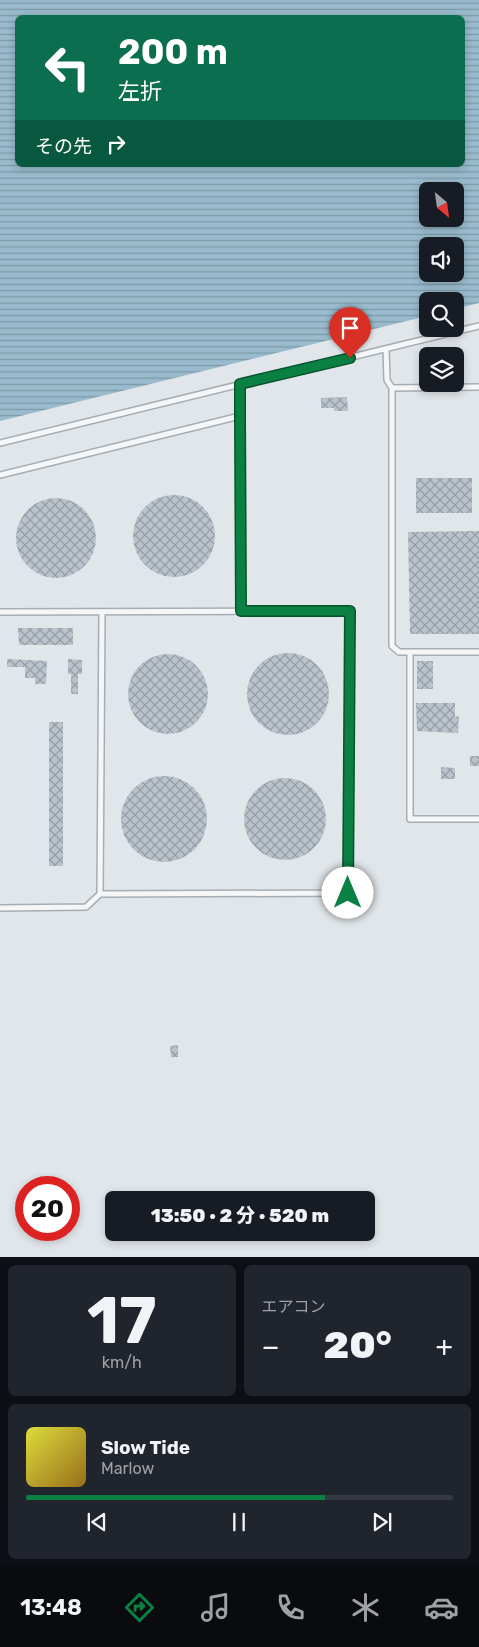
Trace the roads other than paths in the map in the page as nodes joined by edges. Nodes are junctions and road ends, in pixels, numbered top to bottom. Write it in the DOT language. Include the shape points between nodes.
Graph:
graph roads {
  1 [pos="479,326"];
  2 [pos="386,349"];
  3 [pos="240,384"];
  4 [pos="479,387"];
  5 [pos="392,388"];
  6 [pos="240,416"];
  7 [pos="0,443"];
  8 [pos="0,474"];
  9 [pos="241,611"];
  10 [pos="0,612"];
  11 [pos="102,612"];
  12 [pos="410,652"];
  13 [pos="479,652"];
  14 [pos="479,819"];
  15 [pos="100,894"];
  16 [pos="0,908"];
  1 -- 2 [label="lane"];
  2 -- 3 [label="lane"];
  2 -- 5 [label="lane" via="386,380"];
  3 -- 6 [label="lane"];
  3 -- 7 [label="lane"];
  4 -- 5 [label="lane"];
  5 -- 12 [label="lane" via="392,646 399,652"];
  6 -- 8 [label="lane"];
  6 -- 9 [label="lane"];
  9 -- 11 [label="lane"];
  9 -- 15 [label="lane" via="350,611 348,893"];
  10 -- 11 [label="lane"];
  11 -- 15 [label="lane"];
  12 -- 13 [label="lane"];
  12 -- 14 [label="lane" via="410,819"];
  15 -- 16 [label="lane" via="86,907"];
}
